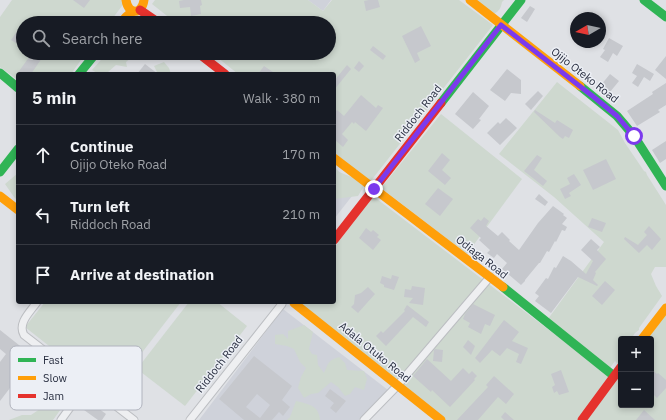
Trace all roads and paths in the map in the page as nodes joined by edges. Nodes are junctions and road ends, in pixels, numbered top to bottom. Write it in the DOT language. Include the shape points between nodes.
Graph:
graph roads {
  1 [pos="470,0"];
  2 [pos="521,0"];
  3 [pos="644,0"];
  4 [pos="136,6"];
  5 [pos="127,16"];
  6 [pos="150,16"];
  7 [pos="666,16"];
  8 [pos="501,25"];
  9 [pos="90,60"];
  10 [pos="207,60"];
  11 [pos="81,72"];
  12 [pos="222,72"];
  13 [pos="0,73"];
  14 [pos="16,86"];
  15 [pos="16,152"];
  16 [pos="336,160"];
  17 [pos="0,172"];
  18 [pos="666,186"];
  19 [pos="374,189"];
  20 [pos="0,196"];
  21 [pos="16,208"];
  22 [pos="336,237"];
  23 [pos="490,277"];
  24 [pos="36,304"];
  25 [pos="280,304"];
  26 [pos="296,304"];
  27 [pos="666,308"];
  28 [pos="644,336"];
  29 [pos="38,346"];
  30 [pos="618,371"];
  31 [pos="614,376"];
  32 [pos="397,386"];
  33 [pos="69,410"];
  34 [pos="121,410"];
  35 [pos="62,420"];
  36 [pos="134,420"];
  37 [pos="190,420"];
  38 [pos="364,420"];
  39 [pos="441,420"];
  40 [pos="582,420"];
  1 -- 8 [label="street, Ojijo Oteko Road"];
  2 -- 8 [label="street, Riddoch Road"];
  3 -- 7 [label="street"];
  4 -- 5 [label="street"];
  4 -- 6 [label="street"];
  8 -- 18 [label="street, Ojijo Oteko Road" via="617,116 634,136"];
  8 -- 19 [label="street, Riddoch Road"];
  9 -- 11 [label="street"];
  10 -- 12 [label="street"];
  13 -- 14 [label="street"];
  15 -- 17 [label="street"];
  16 -- 19 [label="street, Odiaga Road"];
  19 -- 22 [label="street, Riddoch Road"];
  19 -- 23 [label="street, Odiaga Road"];
  20 -- 21 [label="street"];
  23 -- 31 [label="street, Odiaga Road"];
  23 -- 32 [label="street"];
  24 -- 29 [label="street" via="22,326 24,335"];
  25 -- 37 [label="street, Riddoch Road"];
  26 -- 32 [label="street, Adala Otuko Road"];
  27 -- 28 [label="street"];
  30 -- 31 [label="street"];
  31 -- 40 [label="street"];
  32 -- 38 [label="street"];
  32 -- 39 [label="street, Adala Otuko Road"];
  33 -- 35 [label="street"];
  34 -- 36 [label="street"];
}
